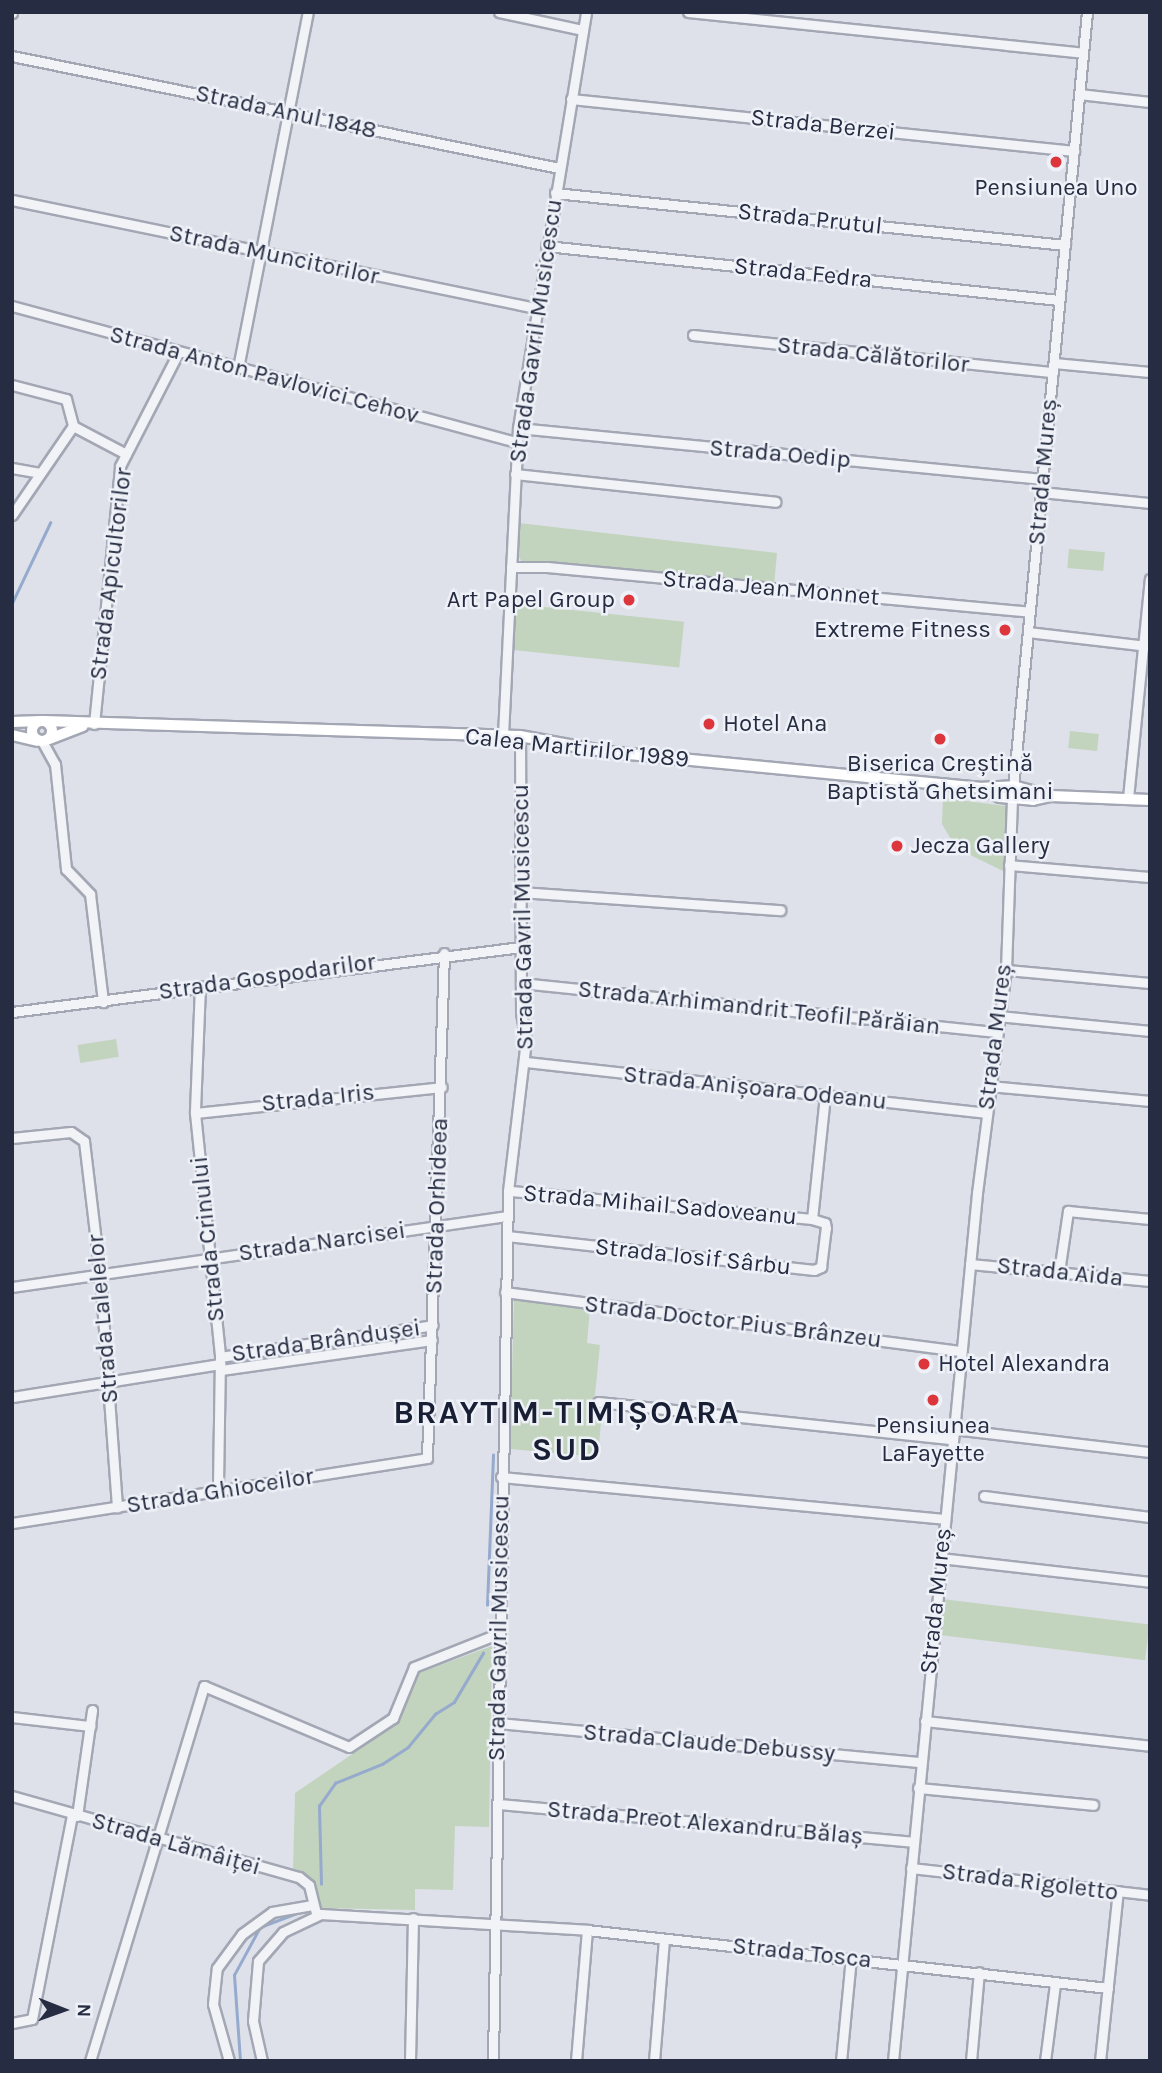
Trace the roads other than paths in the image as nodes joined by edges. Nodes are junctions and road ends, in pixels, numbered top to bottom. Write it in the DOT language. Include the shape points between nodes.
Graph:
graph roads {
  1 [pos="308,12"];
  2 [pos="499,12"];
  3 [pos="586,12"];
  4 [pos="688,12"];
  5 [pos="1087,12"];
  6 [pos="583,30"];
  7 [pos="1083,52"];
  8 [pos="12,56"];
  9 [pos="1079,94"];
  10 [pos="571,100"];
  11 [pos="1150,102"];
  12 [pos="289,113"];
  13 [pos="1074,151"];
  14 [pos="559,168"];
  15 [pos="555,193"];
  16 [pos="12,200"];
  17 [pos="1065,245"];
  18 [pos="547,246"];
  19 [pos="261,253"];
  20 [pos="1059,299"];
  21 [pos="12,306"];
  22 [pos="536,308"];
  23 [pos="692,335"];
  24 [pos="178,354"];
  25 [pos="1053,367"];
  26 [pos="238,368"];
  27 [pos="1150,372"];
  28 [pos="12,385"];
  29 [pos="73,426"];
  30 [pos="517,428"];
  31 [pos="516,442"];
  32 [pos="125,454"];
  33 [pos="12,468"];
  34 [pos="40,473"];
  35 [pos="515,474"];
  36 [pos="1043,479"];
  37 [pos="1041,492"];
  38 [pos="776,502"];
  39 [pos="1150,503"];
  40 [pos="12,515"];
  41 [pos="511,567"];
  42 [pos="1150,579"];
  43 [pos="1030,612"];
  44 [pos="1028,632"];
  45 [pos="1147,646"];
  46 [pos="42,721"];
  47 [pos="12,722"];
  48 [pos="91,724"];
  49 [pos="12,735"];
  50 [pos="503,736"];
  51 [pos="520,736"];
  52 [pos="43,740"];
  53 [pos="1013,786"];
  54 [pos="979,788"];
  55 [pos="1051,796"];
  56 [pos="1012,798"];
  57 [pos="1128,798"];
  58 [pos="1150,800"];
  59 [pos="1009,865"];
  60 [pos="1150,877"];
  61 [pos="521,892"];
  62 [pos="780,910"];
  63 [pos="522,947"];
  64 [pos="444,953"];
  65 [pos="1006,970"];
  66 [pos="522,983"];
  67 [pos="1150,983"];
  68 [pos="200,986"];
  69 [pos="103,1002"];
  70 [pos="12,1012"];
  71 [pos="998,1016"];
  72 [pos="1150,1031"];
  73 [pos="996,1032"];
  74 [pos="526,1062"];
  75 [pos="989,1086"];
  76 [pos="442,1087"];
  77 [pos="825,1096"];
  78 [pos="1150,1101"];
  79 [pos="195,1113"];
  80 [pos="985,1113"];
  81 [pos="12,1138"];
  82 [pos="508,1191"];
  83 [pos="507,1216"];
  84 [pos="812,1219"];
  85 [pos="1150,1219"];
  86 [pos="436,1226"];
  87 [pos="507,1236"];
  88 [pos="211,1259"];
  89 [pos="970,1264"];
  90 [pos="1059,1272"];
  91 [pos="100,1275"];
  92 [pos="1150,1281"];
  93 [pos="12,1287"];
  94 [pos="505,1292"];
  95 [pos="433,1325"];
  96 [pos="432,1340"];
  97 [pos="961,1351"];
  98 [pos="220,1363"];
  99 [pos="109,1384"];
  100 [pos="12,1398"];
  101 [pos="598,1402"];
  102 [pos="953,1434"];
  103 [pos="1150,1452"];
  104 [pos="427,1458"];
  105 [pos="501,1477"];
  106 [pos="218,1491"];
  107 [pos="984,1496"];
  108 [pos="117,1507"];
  109 [pos="1150,1517"];
  110 [pos="944,1519"];
  111 [pos="12,1522"];
  112 [pos="940,1558"];
  113 [pos="1150,1582"];
  114 [pos="500,1633"];
  115 [pos="92,1710"];
  116 [pos="12,1717"];
  117 [pos="925,1721"];
  118 [pos="498,1723"];
  119 [pos="90,1726"];
  120 [pos="1150,1746"];
  121 [pos="920,1762"];
  122 [pos="918,1788"];
  123 [pos="12,1796"];
  124 [pos="498,1804"];
  125 [pos="1093,1805"];
  126 [pos="75,1815"];
  127 [pos="158,1839"];
  128 [pos="913,1842"];
  129 [pos="911,1868"];
  130 [pos="1118,1891"];
  131 [pos="1150,1895"];
  132 [pos="314,1910"];
  133 [pos="413,1918"];
  134 [pos="496,1922"];
  135 [pos="587,1930"];
  136 [pos="664,1939"];
  137 [pos="851,1958"];
  138 [pos="903,1963"];
  139 [pos="979,1972"];
  140 [pos="1055,1984"];
  141 [pos="1108,1988"];
  142 [pos="12,2022"];
  143 [pos="90,2061"];
  144 [pos="229,2061"];
  145 [pos="262,2061"];
  146 [pos="410,2061"];
  147 [pos="493,2061"];
  148 [pos="576,2061"];
  149 [pos="654,2061"];
  150 [pos="842,2061"];
  151 [pos="893,2061"];
  152 [pos="971,2061"];
  153 [pos="1045,2061"];
  154 [pos="1100,2061"];
  1 -- 12 [label="street"];
  2 -- 6 [label="street"];
  3 -- 6 [label="street, Strada Gavril Musicescu"];
  4 -- 7 [label="street"];
  5 -- 7 [label="street, Strada Mureș"];
  6 -- 10 [label="street, Strada Gavril Musicescu"];
  7 -- 9 [label="street, Strada Mureș"];
  8 -- 12 [label="street, Strada Anul 1848"];
  9 -- 11 [label="street"];
  9 -- 13 [label="street, Strada Mureș"];
  10 -- 13 [label="street, Strada Berzei"];
  10 -- 14 [label="street, Strada Gavril Musicescu"];
  12 -- 14 [label="street, Strada Anul 1848"];
  12 -- 19 [label="street"];
  13 -- 17 [label="street, Strada Mureș"];
  14 -- 15 [label="street, Strada Gavril Musicescu"];
  15 -- 17 [label="street, Strada Prutul"];
  15 -- 18 [label="street, Strada Gavril Musicescu"];
  16 -- 19 [label="street, Strada Muncitorilor"];
  17 -- 20 [label="street, Strada Mureș"];
  18 -- 20 [label="street, Strada Fedra"];
  18 -- 22 [label="street, Strada Gavril Musicescu"];
  19 -- 22 [label="street, Strada Muncitorilor"];
  19 -- 26 [label="street"];
  20 -- 25 [label="street, Strada Mureș"];
  21 -- 24 [label="street, Strada Anton Pavlovici Cehov"];
  22 -- 30 [label="street, Strada Gavril Musicescu"];
  23 -- 25 [label="street, Strada Călătorilor"];
  24 -- 26 [label="street, Strada Anton Pavlovici Cehov"];
  24 -- 32 [label="street, Strada Apicultorilor"];
  25 -- 27 [label="street, Strada Călătorilor"];
  25 -- 36 [label="street, Strada Mureș"];
  26 -- 31 [label="street, Strada Anton Pavlovici Cehov"];
  28 -- 29 [label="street" via="66,399"];
  29 -- 32 [label="street"];
  29 -- 34 [label="street"];
  30 -- 31 [label="street, Strada Gavril Musicescu"];
  30 -- 36 [label="street, Strada Oedip"];
  31 -- 35 [label="street, Strada Gavril Musicescu"];
  32 -- 48 [label="street, Strada Apicultorilor"];
  33 -- 34 [label="street"];
  34 -- 40 [label="street"];
  35 -- 38 [label="street"];
  35 -- 41 [label="street, Strada Gavril Musicescu"];
  36 -- 37 [label="street, Strada Mureș"];
  37 -- 39 [label="street"];
  37 -- 43 [label="street, Strada Mureș"];
  41 -- 43 [label="street, Strada Jean Monnet"];
  41 -- 50 [label="street, Strada Gavril Musicescu"];
  42 -- 45 [label="street"];
  43 -- 44 [label="street, Strada Mureș"];
  44 -- 45 [label="street"];
  44 -- 53 [label="street, Strada Mureș"];
  45 -- 57 [label="street"];
  46 -- 47 [label="main road, Calea Martirilor 1989"];
  46 -- 48 [label="main road, Calea Martirilor 1989"];
  46 -- 52 [label="main road" via="52,729"];
  46 -- 52 [label="main road" via="32,730"];
  48 -- 50 [label="main road, Calea Martirilor 1989"];
  48 -- 52 [label="main road, Calea Martirilor 1989"];
  49 -- 52 [label="main road"];
  50 -- 51 [label="main road, Calea Martirilor 1989"];
  51 -- 54 [label="main road, Calea Martirilor 1989" via="608,752"];
  51 -- 61 [label="street, Strada Gavril Musicescu"];
  52 -- 69 [label="street" via="55,764 66,869 90,894"];
  53 -- 54 [label="main road, Calea Martirilor 1989"];
  53 -- 55 [label="main road, Calea Martirilor 1989"];
  53 -- 56 [label="street, Strada Mureș"];
  54 -- 56 [label="main road, Calea Martirilor 1989"];
  55 -- 56 [label="main road, Calea Martirilor 1989"];
  55 -- 57 [label="main road, Calea Martirilor 1989"];
  56 -- 59 [label="street, Strada Mureș"];
  57 -- 58 [label="main road, Calea Martirilor 1989"];
  59 -- 60 [label="street"];
  59 -- 65 [label="street, Strada Mureș"];
  61 -- 62 [label="street"];
  61 -- 63 [label="street, Strada Gavril Musicescu"];
  63 -- 64 [label="street, Strada Gospodarilor"];
  63 -- 66 [label="street, Strada Gavril Musicescu"];
  64 -- 68 [label="street, Strada Gospodarilor"];
  64 -- 76 [label="street, Strada Orhideea"];
  65 -- 67 [label="street"];
  65 -- 71 [label="street, Strada Mureș"];
  66 -- 73 [label="street, Strada Arhimandrit Teofil Părăian"];
  66 -- 74 [label="street, Strada Gavril Musicescu"];
  68 -- 69 [label="street, Strada Gospodarilor"];
  68 -- 79 [label="street, Strada Crinului"];
  69 -- 70 [label="street, Strada Gospodarilor"];
  71 -- 72 [label="street"];
  71 -- 73 [label="street, Strada Mureș"];
  73 -- 75 [label="street, Strada Mureș"];
  74 -- 77 [label="street, Strada Anișoara Odeanu"];
  74 -- 82 [label="street, Strada Gavril Musicescu"];
  75 -- 78 [label="street"];
  75 -- 80 [label="street, Strada Mureș"];
  76 -- 79 [label="street, Strada Iris"];
  76 -- 86 [label="street, Strada Orhideea"];
  77 -- 80 [label="street, Strada Anișoara Odeanu"];
  77 -- 84 [label="street"];
  79 -- 88 [label="street, Strada Crinului"];
  80 -- 89 [label="street, Strada Mureș"];
  81 -- 91 [label="street, Strada Lalelelor" via="79,1134"];
  82 -- 83 [label="street, Strada Gavril Musicescu"];
  82 -- 84 [label="street, Strada Mihail Sadoveanu"];
  83 -- 86 [label="street, Strada Narcisei"];
  83 -- 87 [label="street, Strada Gavril Musicescu"];
  84 -- 87 [label="street, Strada Iosif Sârbu" via="825,1223 826,1228 818,1270"];
  85 -- 90 [label="street" via="1068,1211"];
  86 -- 88 [label="street, Strada Narcisei"];
  86 -- 95 [label="street, Strada Orhideea"];
  87 -- 94 [label="street, Strada Gavril Musicescu"];
  88 -- 91 [label="street, Strada Narcisei"];
  88 -- 98 [label="street, Strada Crinului"];
  89 -- 90 [label="street, Strada Aida"];
  89 -- 97 [label="street, Strada Mureș"];
  90 -- 92 [label="street, Strada Aida"];
  91 -- 93 [label="street, Strada Narcisei"];
  91 -- 99 [label="street, Strada Lalelelor"];
  94 -- 97 [label="street, Strada Doctor Pius Brânzeu"];
  94 -- 105 [label="street, Strada Gavril Musicescu"];
  95 -- 96 [label="street, Strada Orhideea"];
  95 -- 98 [label="street, Strada Brândușei"];
  96 -- 98 [label="street, Strada Brândușei"];
  96 -- 104 [label="street, Strada Orhideea"];
  97 -- 102 [label="street, Strada Mureș"];
  98 -- 99 [label="street, Strada Brândușei"];
  98 -- 106 [label="street, Strada Crinului"];
  99 -- 100 [label="street, Strada Brândușei"];
  99 -- 108 [label="street, Strada Lalelelor"];
  101 -- 102 [label="street"];
  102 -- 103 [label="street"];
  102 -- 110 [label="street, Strada Mureș"];
  104 -- 106 [label="street, Strada Ghioceilor"];
  105 -- 110 [label="street"];
  105 -- 114 [label="street, Strada Gavril Musicescu"];
  106 -- 108 [label="street, Strada Ghioceilor"];
  107 -- 109 [label="street"];
  108 -- 111 [label="street, Strada Ghioceilor"];
  110 -- 112 [label="street, Strada Mureș"];
  112 -- 113 [label="street"];
  112 -- 117 [label="street, Strada Mureș"];
  114 -- 118 [label="street, Strada Gavril Musicescu"];
  114 -- 127 [label="street" via="414,1667 393,1718 349,1747 204,1686"];
  115 -- 119 [label="street"];
  116 -- 119 [label="street"];
  117 -- 120 [label="street"];
  117 -- 121 [label="street, Strada Mureș"];
  118 -- 121 [label="street, Strada Claude Debussy"];
  118 -- 124 [label="street, Strada Gavril Musicescu"];
  119 -- 126 [label="street"];
  121 -- 122 [label="street, Strada Mureș"];
  122 -- 125 [label="street"];
  122 -- 128 [label="street, Strada Mureș"];
  123 -- 126 [label="street, Strada Lămâiței"];
  124 -- 128 [label="street, Strada Preot Alexandru Bălaș"];
  124 -- 134 [label="street, Strada Gavril Musicescu"];
  126 -- 127 [label="street, Strada Lămâiței"];
  126 -- 142 [label="street" via="32,2020"];
  127 -- 132 [label="street, Strada Lămâiței" via="299,1877 309,1885"];
  127 -- 143 [label="street"];
  128 -- 129 [label="street, Strada Mureș"];
  129 -- 130 [label="street, Strada Rigoletto"];
  129 -- 138 [label="street, Strada Mureș"];
  130 -- 131 [label="street, Strada Rigoletto"];
  130 -- 141 [label="street"];
  132 -- 133 [label="street, Strada Tosca"];
  132 -- 144 [label="street, Strada Tosca" via="272,1912 242,1934 217,1968 213,2004"];
  132 -- 145 [label="street" via="283,1932 258,1961 253,2021"];
  133 -- 134 [label="street, Strada Tosca"];
  133 -- 146 [label="street"];
  134 -- 135 [label="street, Strada Tosca"];
  134 -- 147 [label="street, Strada Gavril Musicescu"];
  135 -- 136 [label="street, Strada Tosca"];
  135 -- 148 [label="street"];
  136 -- 137 [label="street, Strada Tosca"];
  136 -- 149 [label="street"];
  137 -- 138 [label="street, Strada Tosca"];
  137 -- 150 [label="street"];
  138 -- 139 [label="street, Strada Tosca"];
  138 -- 151 [label="street, Strada Mureș"];
  139 -- 140 [label="street, Strada Tosca"];
  139 -- 152 [label="street"];
  140 -- 141 [label="street, Strada Tosca"];
  140 -- 153 [label="street"];
  141 -- 154 [label="street"];
}
